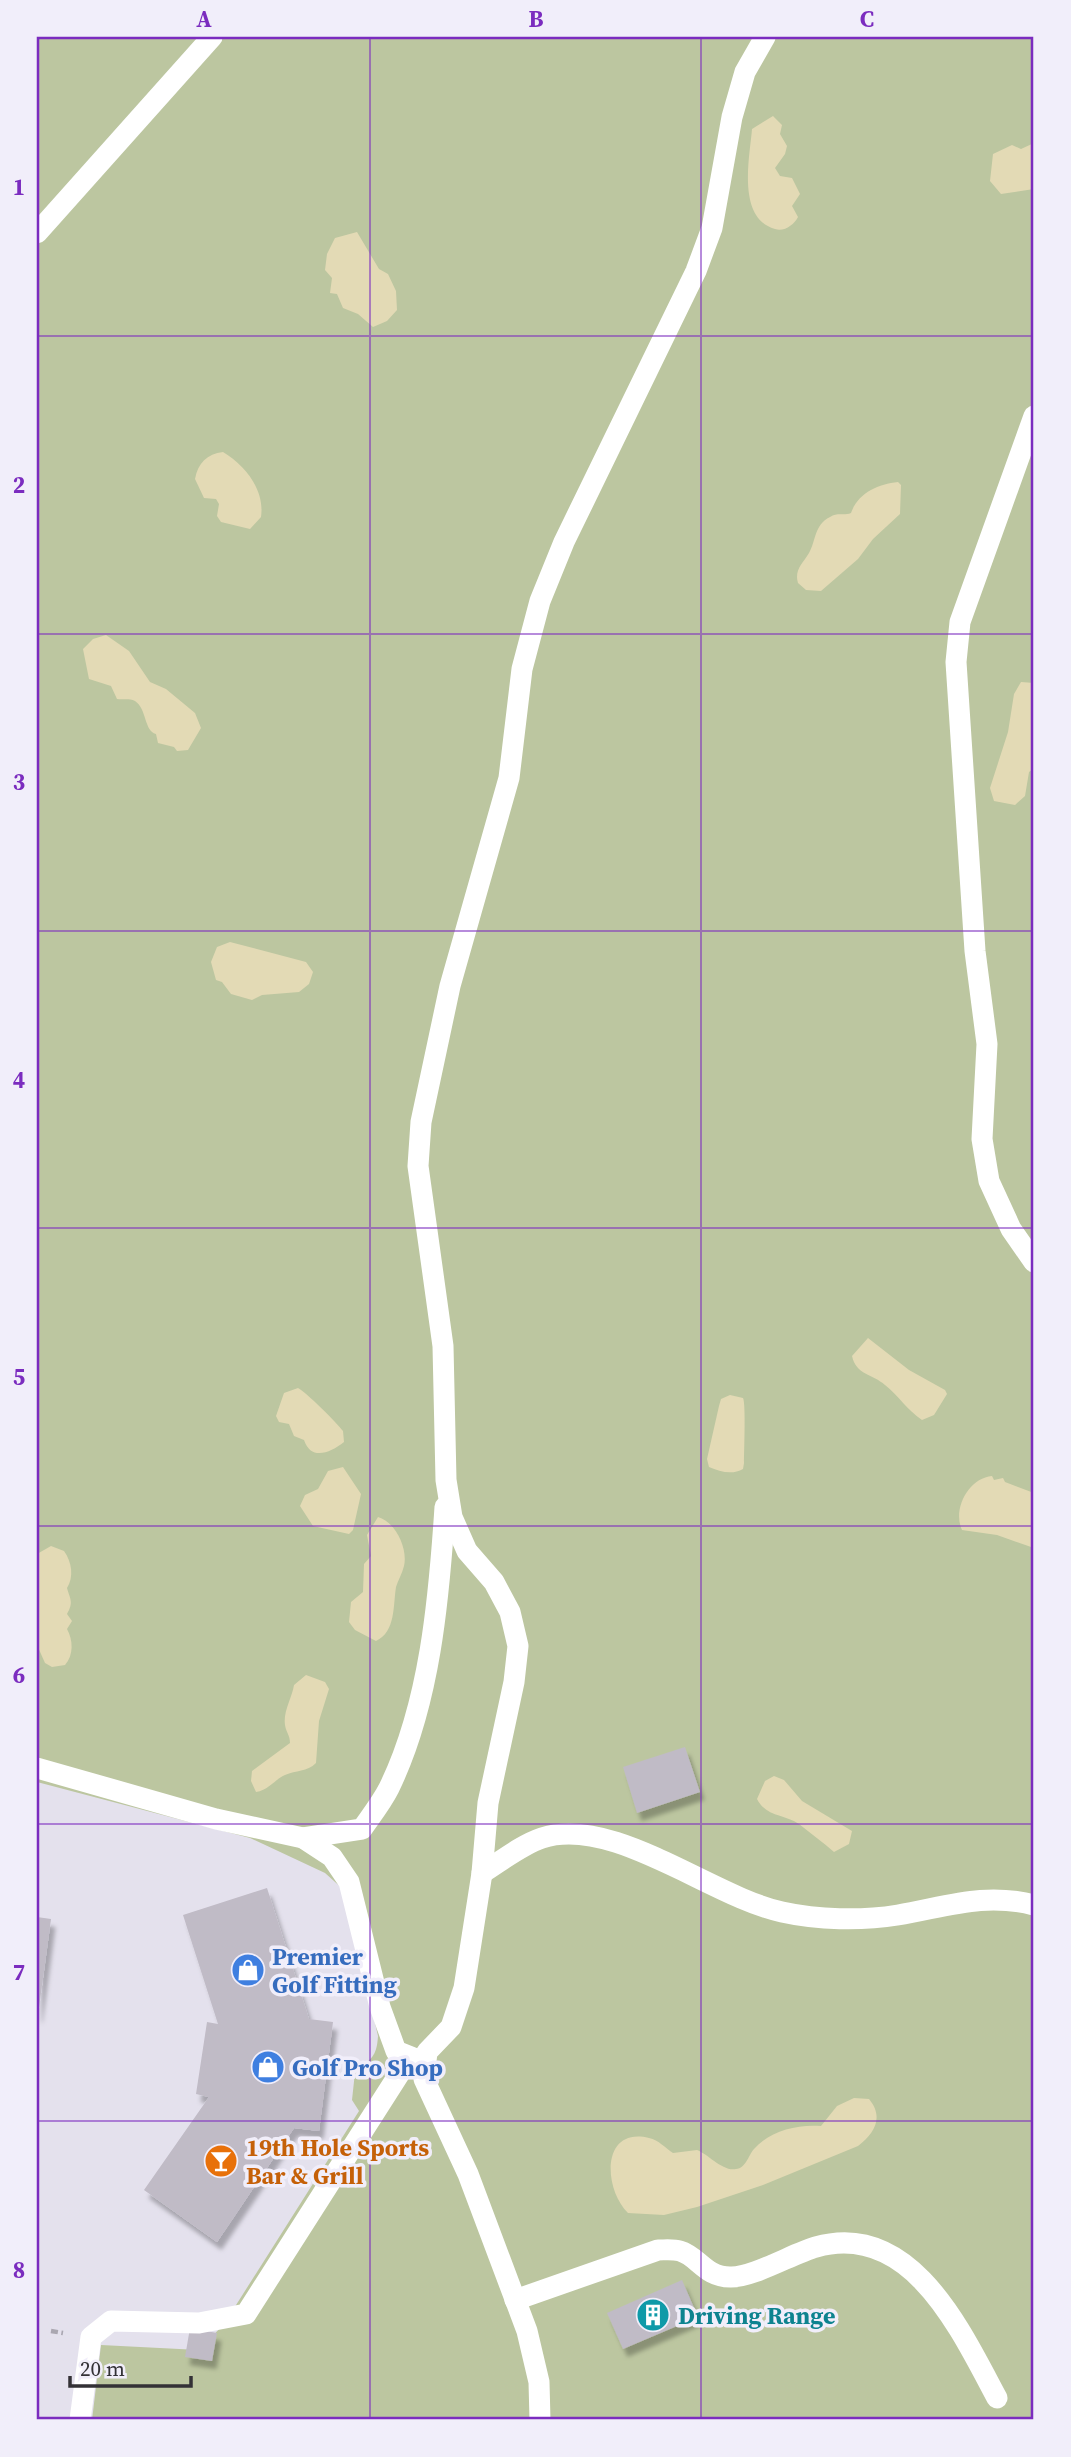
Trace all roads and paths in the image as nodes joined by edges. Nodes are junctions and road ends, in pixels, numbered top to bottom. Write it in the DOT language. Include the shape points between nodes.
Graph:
graph roads {
  1 [pos="212,37"];
  2 [pos="765,37"];
  3 [pos="37,233"];
  4 [pos="1034,416"];
  5 [pos="1034,1262"];
  6 [pos="446,1480"];
  7 [pos="38,1766"];
  8 [pos="303,1838"];
  9 [pos="482,1873"];
  10 [pos="1034,1905"];
  11 [pos="418,2060"];
  12 [pos="515,2300"];
  13 [pos="997,2398"];
  14 [pos="80,2420"];
  15 [pos="541,2420"];
  1 -- 3 [label="lane"];
  2 -- 6 [label="lane" via="745,72 712,228 696,271 564,542 540,601 522,669 509,778 445,1009 421,1122 418,1166 443,1346"];
  4 -- 5 [label="lane" via="960,622 956,662 975,951 987,1044 982,1139 989,1181 1011,1229"];
  6 -- 8 [label="lane" via="442,1559 430,1644 413,1722 388,1789 362,1829"];
  6 -- 9 [label="lane" via="452,1517 467,1551 494,1582 510,1612 518,1646 488,1803"];
  7 -- 8 [label="lane" via="216,1819"];
  8 -- 11 [label="lane" via="331,1857 349,1882 380,2007 396,2051"];
  9 -- 10 [label="lane" via="542,1838 580,1835 623,1845 781,1912 841,1918 897,1915 966,1899"];
  9 -- 11 [label="lane" via="464,1989 451,2027"];
  11 -- 12 [label="lane" via="468,2174"];
  11 -- 14 [label="lane" via="246,2314 199,2323 111,2321 92,2337"];
  12 -- 13 [label="lane" via="658,2249 681,2251 706,2272 732,2278 818,2246 859,2242 892,2255 931,2288 964,2335"];
  12 -- 15 [label="lane" via="540,2382"];
}
